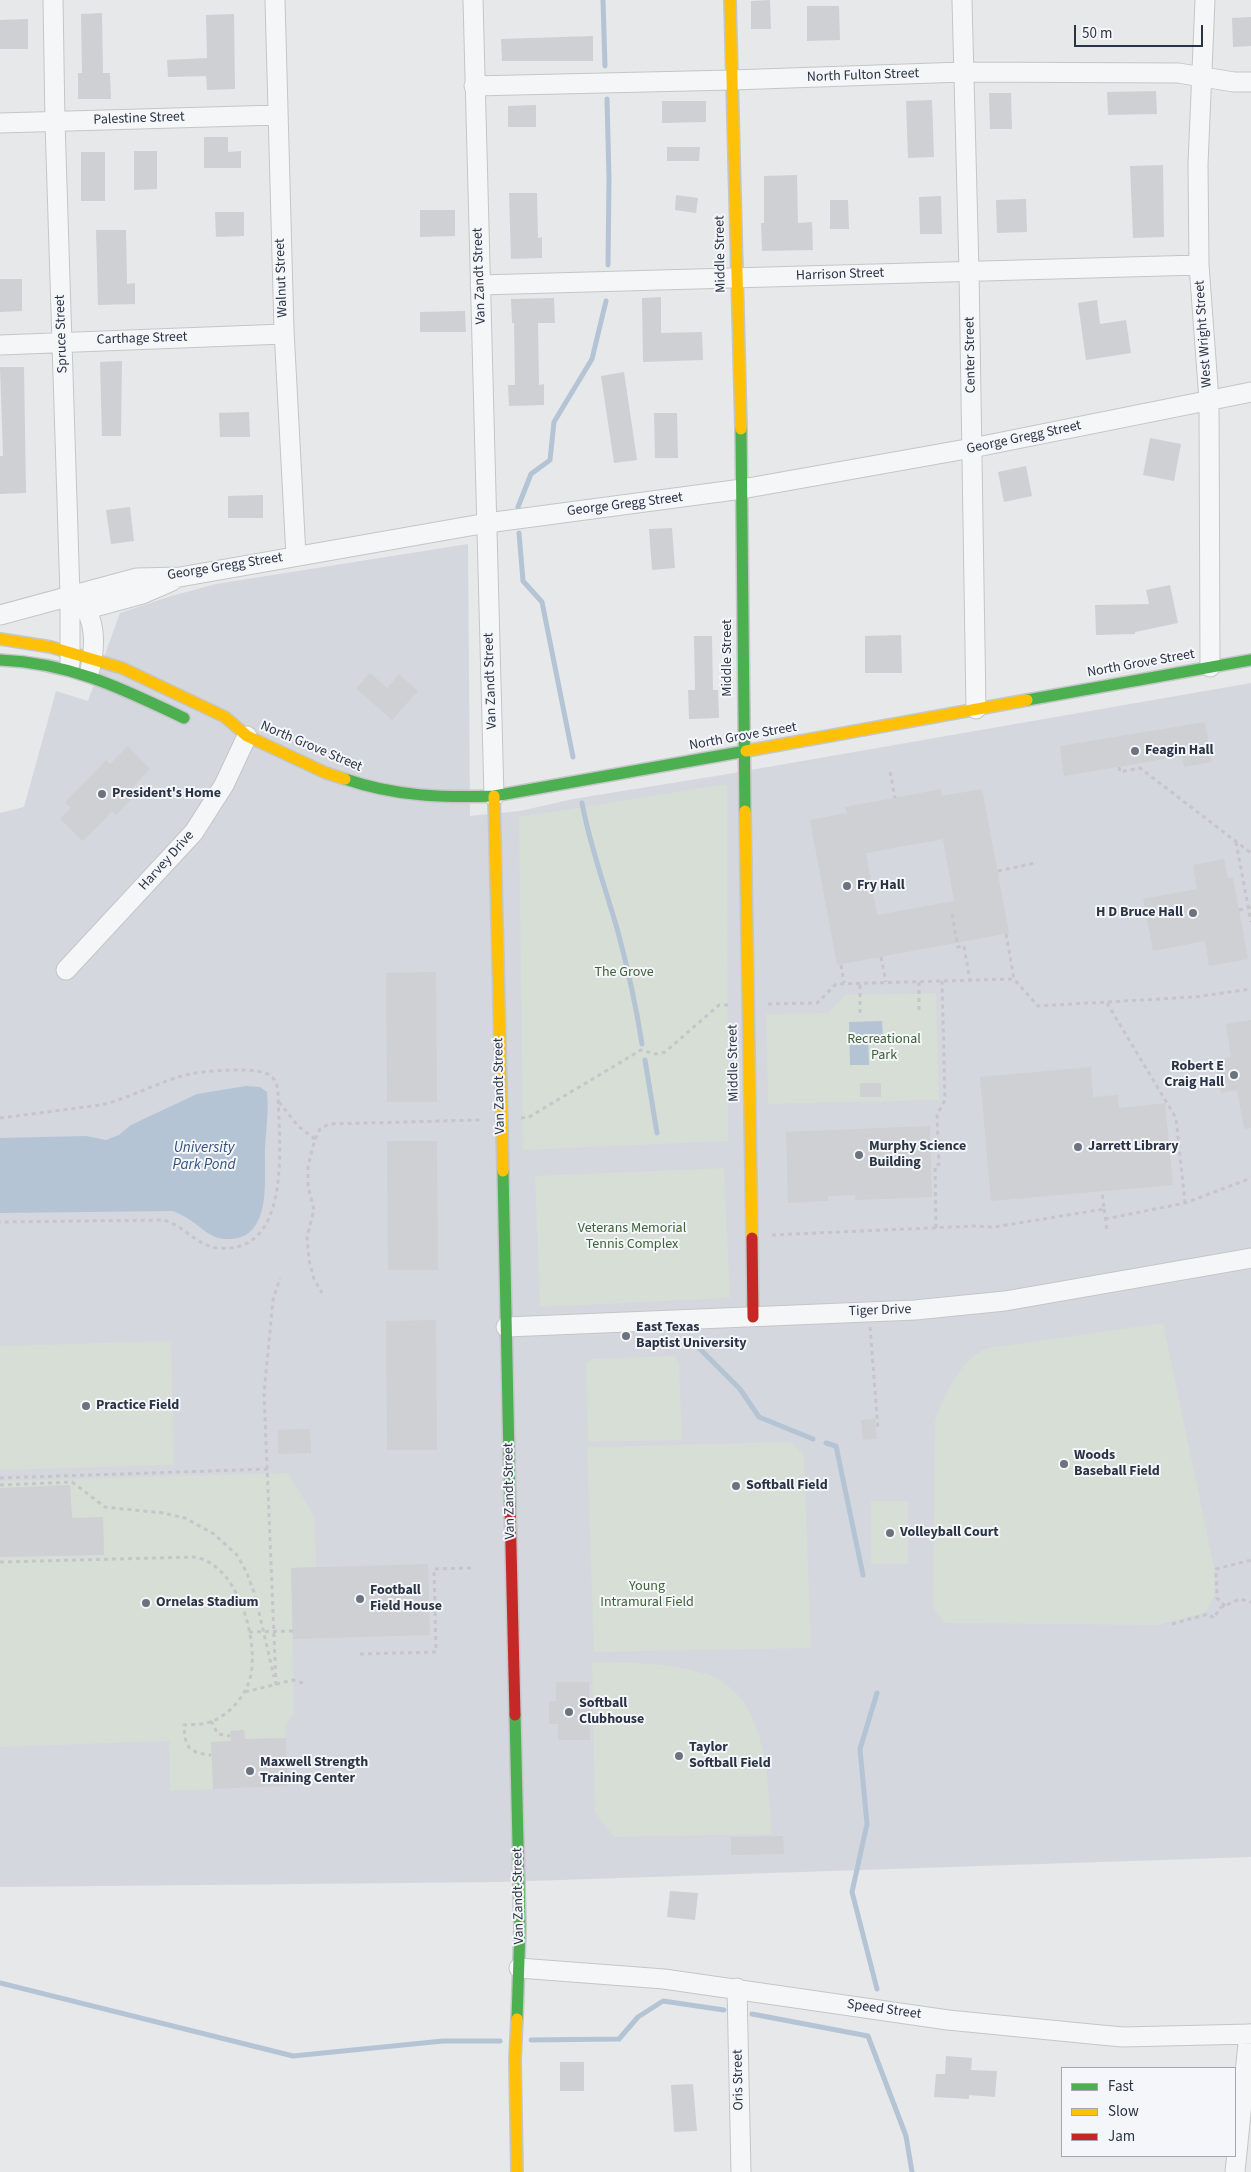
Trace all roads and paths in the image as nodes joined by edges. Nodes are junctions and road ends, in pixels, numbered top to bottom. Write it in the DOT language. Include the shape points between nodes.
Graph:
graph roads {
  1 [pos="53,0"];
  2 [pos="275,0"];
  3 [pos="473,0"];
  4 [pos="730,0"];
  5 [pos="962,0"];
  6 [pos="1205,0"];
  7 [pos="963,72"];
  8 [pos="1203,76"];
  9 [pos="732,80"];
  10 [pos="1251,82"];
  11 [pos="474,86"];
  12 [pos="278,115"];
  13 [pos="55,122"];
  14 [pos="0,123"];
  15 [pos="1199,265"];
  16 [pos="970,271"];
  17 [pos="737,278"];
  18 [pos="480,285"];
  19 [pos="284,334"];
  20 [pos="62,342"];
  21 [pos="0,345"];
  22 [pos="1251,392"];
  23 [pos="1209,400"];
  24 [pos="972,448"];
  25 [pos="742,490"];
  26 [pos="486,523"];
  27 [pos="296,556"];
  28 [pos="180,577"];
  29 [pos="70,595"];
  30 [pos="87,609"];
  31 [pos="0,615"];
  32 [pos="0,639"];
  33 [pos="0,660"];
  34 [pos="70,660"];
  35 [pos="1251,660"];
  36 [pos="91,666"];
  37 [pos="1210,667"];
  38 [pos="976,710"];
  39 [pos="198,724"];
  40 [pos="224,733"];
  41 [pos="247,736"];
  42 [pos="744,752"];
  43 [pos="1119,767"];
  44 [pos="890,772"];
  45 [pos="494,796"];
  46 [pos="894,798"];
  47 [pos="1236,842"];
  48 [pos="1251,853"];
  49 [pos="1035,864"];
  50 [pos="998,871"];
  51 [pos="1250,908"];
  52 [pos="1239,910"];
  53 [pos="952,914"];
  54 [pos="1251,922"];
  55 [pos="1006,934"];
  56 [pos="881,957"];
  57 [pos="841,965"];
  58 [pos="66,970"];
  59 [pos="970,980"];
  60 [pos="919,981"];
  61 [pos="942,981"];
  62 [pos="886,982"];
  63 [pos="844,983"];
  64 [pos="860,983"];
  65 [pos="1251,989"];
  66 [pos="1107,1002"];
  67 [pos="919,1010"];
  68 [pos="860,1013"];
  69 [pos="278,1102"];
  70 [pos="0,1118"];
  71 [pos="501,1120"];
  72 [pos="315,1139"];
  73 [pos="1251,1178"];
  74 [pos="1102,1191"];
  75 [pos="1185,1203"];
  76 [pos="1104,1209"];
  77 [pos="1105,1219"];
  78 [pos="0,1222"];
  79 [pos="936,1228"];
  80 [pos="1107,1232"];
  81 [pos="752,1236"];
  82 [pos="1251,1258"];
  83 [pos="280,1278"];
  84 [pos="322,1294"];
  85 [pos="869,1312"];
  86 [pos="753,1317"];
  87 [pos="506,1327"];
  88 [pos="878,1429"];
  89 [pos="268,1469"];
  90 [pos="0,1478"];
  91 [pos="0,1485"];
  92 [pos="1251,1560"];
  93 [pos="0,1562"];
  94 [pos="471,1568"];
  95 [pos="1251,1602"];
  96 [pos="1225,1606"];
  97 [pos="1172,1624"];
  98 [pos="264,1631"];
  99 [pos="274,1631"];
  100 [pos="293,1631"];
  101 [pos="249,1632"];
  102 [pos="360,1654"];
  103 [pos="306,1684"];
  104 [pos="276,1685"];
  105 [pos="245,1692"];
  106 [pos="211,1721"];
  107 [pos="230,1736"];
  108 [pos="211,1755"];
  109 [pos="519,1968"];
  110 [pos="737,1988"];
  111 [pos="1250,2034"];
  112 [pos="517,2172"];
  113 [pos="741,2172"];
  114 [pos="1235,2172"];
  1 -- 13 [label="street, Spruce Street"];
  2 -- 12 [label="street, Walnut Street"];
  3 -- 11 [label="street, Van Zandt Street"];
  4 -- 9 [label="street, Middle Street"];
  5 -- 7 [label="street, Center Street"];
  6 -- 8 [label="street, West Wright Street"];
  7 -- 8 [label="street, North Fulton Street" via="1178,73"];
  7 -- 9 [label="street, North Fulton Street"];
  7 -- 16 [label="street, Center Street"];
  8 -- 10 [label="street, North Fulton Street"];
  8 -- 15 [label="street, West Wright Street" via="1198,164"];
  9 -- 11 [label="street, North Fulton Street"];
  9 -- 17 [label="street, Middle Street"];
  11 -- 18 [label="street, Van Zandt Street"];
  12 -- 13 [label="street, Palestine Street"];
  12 -- 19 [label="street, Walnut Street"];
  13 -- 14 [label="street, Palestine Street"];
  13 -- 20 [label="street, Spruce Street"];
  15 -- 16 [label="street, Harrison Street"];
  15 -- 23 [label="street, West Wright Street"];
  16 -- 17 [label="street, Harrison Street"];
  16 -- 24 [label="street, Center Street"];
  17 -- 18 [label="street, Harrison Street"];
  17 -- 25 [label="street, Middle Street"];
  18 -- 26 [label="street, Van Zandt Street"];
  19 -- 20 [label="street, Carthage Street"];
  19 -- 27 [label="street, Walnut Street"];
  20 -- 21 [label="street, Carthage Street"];
  20 -- 29 [label="street, Spruce Street"];
  22 -- 23 [label="street, George Gregg Street"];
  23 -- 24 [label="street, George Gregg Street"];
  23 -- 37 [label="street, West Wright Street"];
  24 -- 25 [label="street, George Gregg Street"];
  24 -- 38 [label="street, Center Street"];
  25 -- 26 [label="street, George Gregg Street"];
  25 -- 42 [label="street, Middle Street"];
  26 -- 27 [label="street, George Gregg Street"];
  26 -- 45 [label="street, Van Zandt Street"];
  27 -- 28 [label="street, George Gregg Street"];
  28 -- 29 [label="street, George Gregg Street" via="137,578"];
  28 -- 30 [label="street" via="142,594"];
  29 -- 30 [label="street"];
  29 -- 31 [label="street, George Gregg Street"];
  29 -- 34 [label="street, Spruce Street"];
  30 -- 36 [label="street" via="93,638"];
  32 -- 34 [label="street, North Grove Street"];
  33 -- 34 [label="street, North Grove Street"];
  34 -- 36 [label="street, North Grove Street"];
  34 -- 36 [label="street, North Grove Street"];
  35 -- 37 [label="street, North Grove Street"];
  36 -- 39 [label="street, North Grove Street"];
  36 -- 41 [label="street, North Grove Street" via="122,668 225,717"];
  37 -- 38 [label="street, North Grove Street"];
  38 -- 42 [label="street, North Grove Street"];
  40 -- 41 [label="street, North Grove Street"];
  41 -- 45 [label="street, North Grove Street" via="326,773 365,786 430,798"];
  41 -- 58 [label="street, Harvey Drive" via="224,785 194,832"];
  42 -- 45 [label="street, North Grove Street"];
  42 -- 81 [label="street, Middle Street"];
  43 -- 47 [label="path" via="1120,772 1140,768"];
  44 -- 46 [label="path"];
  45 -- 71 [label="street, Van Zandt Street"];
  47 -- 48 [label="path"];
  47 -- 51 [label="path"];
  49 -- 50 [label="path"];
  51 -- 52 [label="path"];
  51 -- 54 [label="path"];
  53 -- 59 [label="path" via="958,947 964,946"];
  55 -- 66 [label="path" via="1014,979 1038,1006"];
  56 -- 62 [label="path"];
  57 -- 63 [label="path"];
  60 -- 67 [label="path"];
  61 -- 79 [label="path" via="945,1100 937,1115"];
  64 -- 68 [label="path"];
  65 -- 66 [label="path" via="1194,997"];
  66 -- 75 [label="path" via="1176,1118"];
  69 -- 70 [label="path" via="277,1086 272,1076 264,1071 210,1072 186,1075 101,1105"];
  69 -- 72 [label="path" via="298,1126"];
  69 -- 78 [label="path" via="276,1200 265,1228 246,1243 218,1248 164,1220"];
  71 -- 72 [label="path" via="329,1124 320,1129"];
  71 -- 87 [label="street, Van Zandt Street"];
  72 -- 84 [label="path" via="308,1166 308,1186 314,1210 307,1237 309,1260"];
  73 -- 75 [label="path"];
  74 -- 76 [label="path"];
  75 -- 77 [label="path"];
  76 -- 77 [label="path"];
  76 -- 79 [label="path" via="994,1227"];
  77 -- 80 [label="path"];
  79 -- 81 [label="path"];
  81 -- 86 [label="street, Middle Street"];
  82 -- 85 [label="street, Tiger Drive" via="996,1302"];
  83 -- 89 [label="path" via="273,1300 264,1393"];
  85 -- 86 [label="street, Tiger Drive"];
  85 -- 88 [label="path"];
  86 -- 87 [label="street, Tiger Drive"];
  87 -- 109 [label="street, Van Zandt Street"];
  89 -- 90 [label="path"];
  89 -- 99 [label="path"];
  91 -- 98 [label="path" via="72,1482 105,1507 163,1513 202,1526 237,1555 255,1594"];
  92 -- 96 [label="path" via="1216,1569 1217,1598"];
  93 -- 101 [label="path" via="202,1558 223,1573 242,1601"];
  94 -- 102 [label="path" via="434,1569 436,1652"];
  95 -- 96 [label="path" via="1240,1599"];
  96 -- 97 [label="path" via="1214,1618 1208,1614"];
  98 -- 99 [label="path"];
  98 -- 101 [label="path"];
  98 -- 104 [label="path"];
  99 -- 100 [label="path"];
  99 -- 104 [label="path"];
  101 -- 105 [label="path" via="252,1665"];
  103 -- 104 [label="path" via="294,1680"];
  104 -- 105 [label="path"];
  105 -- 106 [label="path" via="236,1704"];
  106 -- 107 [label="path" via="218,1734"];
  106 -- 108 [label="path" via="184,1725 188,1748"];
  109 -- 110 [label="street, Speed Street" via="643,1976"];
  109 -- 112 [label="street, Van Zandt Street" via="515,2059"];
  110 -- 111 [label="street, Speed Street" via="948,2020 1101,2035"];
  110 -- 113 [label="street, Oris Street"];
  111 -- 114 [label="street"];
}
